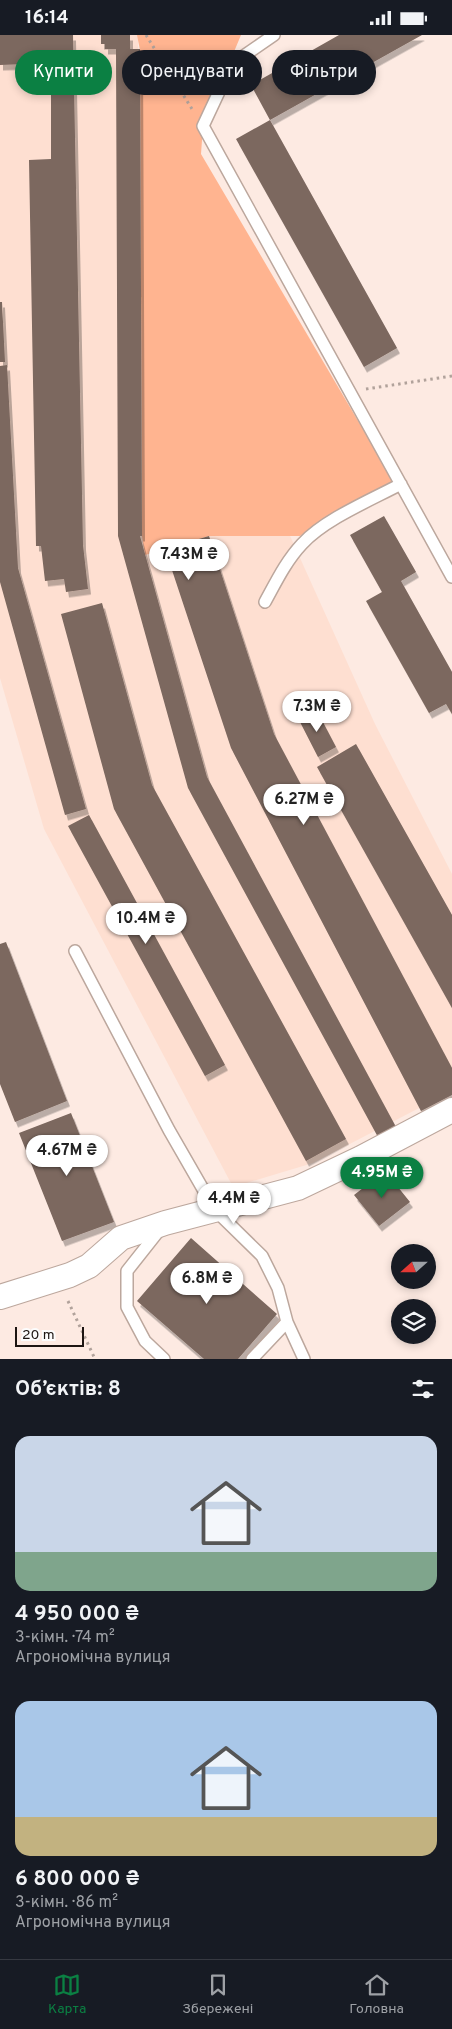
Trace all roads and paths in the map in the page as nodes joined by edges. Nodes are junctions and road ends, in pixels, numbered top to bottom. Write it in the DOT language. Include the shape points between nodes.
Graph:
graph roads {
  1 [pos="146,35"];
  2 [pos="274,35"];
  3 [pos="203,126"];
  4 [pos="452,376"];
  5 [pos="350,391"];
  6 [pos="400,484"];
  7 [pos="452,577"];
  8 [pos="265,602"];
  9 [pos="75,951"];
  10 [pos="452,1110"];
  11 [pos="215,1210"];
  12 [pos="165,1223"];
  13 [pos="58,1280"];
  14 [pos="0,1297"];
  15 [pos="287,1323"];
  16 [pos="94,1359"];
  17 [pos="164,1359"];
  18 [pos="252,1359"];
  19 [pos="304,1359"];
  1 -- 3 [label="path"];
  2 -- 3 [label="lane" via="232,64"];
  3 -- 5 [label="lane"];
  4 -- 5 [label="path"];
  5 -- 6 [label="lane"];
  6 -- 7 [label="lane"];
  6 -- 8 [label="lane" via="325,525 302,543 288,560"];
  9 -- 11 [label="lane"];
  10 -- 11 [label="street" via="298,1188"];
  11 -- 12 [label="street"];
  11 -- 15 [label="lane" via="262,1255 278,1288"];
  12 -- 13 [label="street" via="122,1238 89,1265"];
  12 -- 17 [label="lane" via="128,1271 127,1307 145,1341"];
  13 -- 14 [label="street"];
  13 -- 16 [label="path"];
  15 -- 18 [label="lane"];
  15 -- 19 [label="lane"];
}
